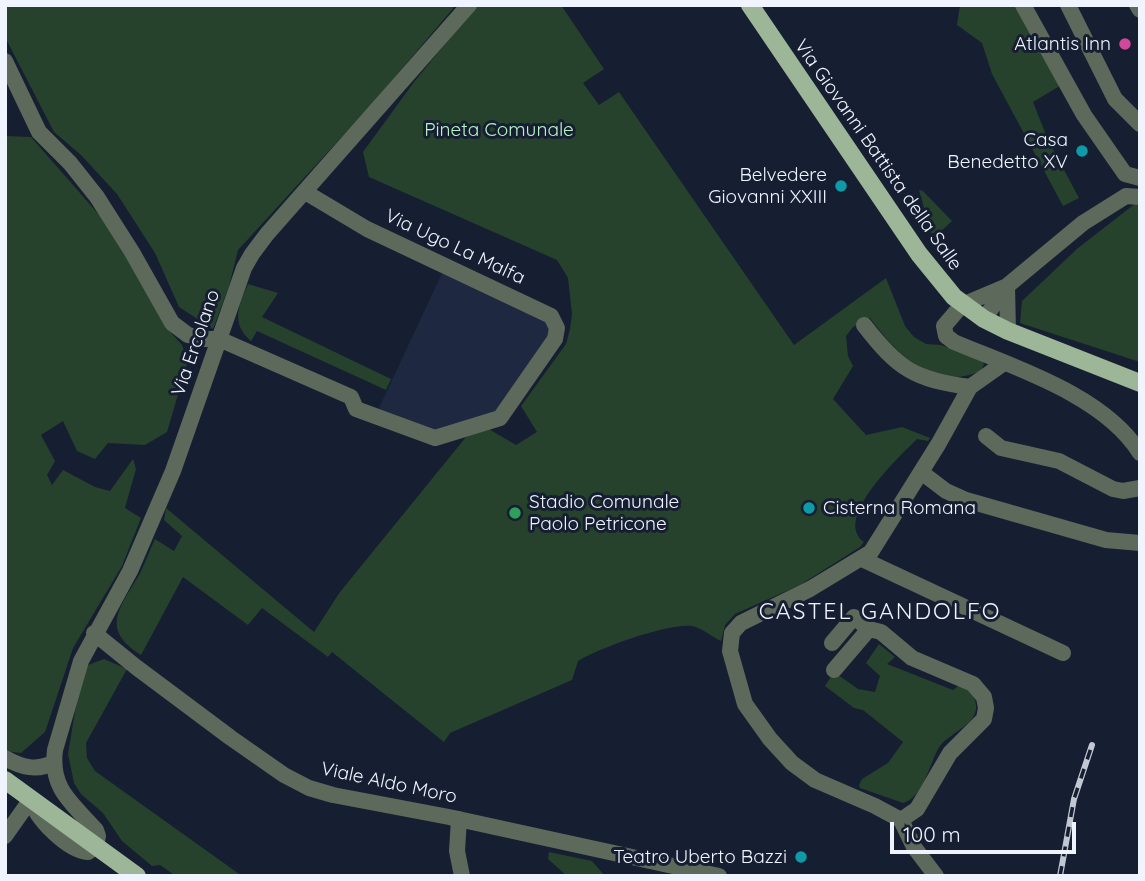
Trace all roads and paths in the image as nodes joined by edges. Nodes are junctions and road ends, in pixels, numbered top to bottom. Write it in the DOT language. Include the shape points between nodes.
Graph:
graph roads {
  1 [pos="469,5"];
  2 [pos="750,5"];
  3 [pos="1023,5"];
  4 [pos="1068,5"];
  5 [pos="5,61"];
  6 [pos="1140,124"];
  7 [pos="1132,176"];
  8 [pos="305,192"];
  9 [pos="1140,197"];
  10 [pos="1007,286"];
  11 [pos="962,305"];
  12 [pos="984,319"];
  13 [pos="864,325"];
  14 [pos="1008,331"];
  15 [pos="219,340"];
  16 [pos="1004,363"];
  17 [pos="1140,383"];
  18 [pos="970,387"];
  19 [pos="986,436"];
  20 [pos="1140,453"];
  21 [pos="921,472"];
  22 [pos="1140,488"];
  23 [pos="1140,543"];
  24 [pos="862,559"];
  25 [pos="869,629"];
  26 [pos="94,633"];
  27 [pos="832,643"];
  28 [pos="1063,653"];
  29 [pos="834,670"];
  30 [pos="54,756"];
  31 [pos="5,758"];
  32 [pos="5,780"];
  33 [pos="31,799"];
  34 [pos="459,819"];
  35 [pos="901,820"];
  36 [pos="5,836"];
  37 [pos="96,846"];
  38 [pos="138,876"];
  39 [pos="462,876"];
  40 [pos="719,876"];
  41 [pos="936,876"];
  1 -- 8 [label="street, Via Ercolano"];
  2 -- 11 [label="main road, Via Giovanni Battista della Salle" via="919,254"];
  3 -- 7 [label="street" via="1084,115"];
  4 -- 6 [label="street" via="1114,97"];
  5 -- 15 [label="street" via="39,132 97,197 172,323 188,335"];
  8 -- 15 [label="street, Via Ercolano" via="251,254"];
  8 -- 15 [label="street, Via Ugo La Malfa" via="367,229 547,313 557,332 500,418 435,438 356,409 351,397"];
  9 -- 10 [label="street" via="1126,196 1112,203"];
  10 -- 11 [label="street"];
  10 -- 12 [label="street"];
  10 -- 14 [label="street"];
  11 -- 12 [label="main road, Via Giovanni Battista della Salle"];
  11 -- 16 [label="street" via="944,327 946,336"];
  12 -- 14 [label="main road, Via Giovanni Battista della Salle"];
  13 -- 18 [label="street" via="906,370 932,381"];
  14 -- 17 [label="main road, Via Giovanni Battista della Salle"];
  15 -- 26 [label="street, Via Ercolano" via="168,484 130,571"];
  16 -- 18 [label="street"];
  16 -- 20 [label="street" via="1046,380 1100,412"];
  18 -- 21 [label="street"];
  19 -- 22 [label="street" via="1001,448 1059,461 1113,489"];
  21 -- 23 [label="street" via="966,500 1106,540"];
  21 -- 24 [label="street" via="879,541"];
  24 -- 28 [label="street"];
  24 -- 35 [label="street" via="741,623 732,633 730,651 745,704 780,752 815,780"];
  25 -- 27 [label="street" via="854,617"];
  25 -- 29 [label="street"];
  25 -- 35 [label="street" via="881,632 912,658 973,684 986,702 981,724 950,753 921,804"];
  26 -- 30 [label="street, Via Ercolano" via="78,669"];
  26 -- 34 [label="street, Viale Aldo Moro" via="296,782 333,795"];
  30 -- 31 [label="street" via="44,767 29,768"];
  30 -- 37 [label="street" via="56,780 97,833"];
  32 -- 33 [label="main road"];
  33 -- 36 [label="street"];
  33 -- 37 [label="main road"];
  34 -- 39 [label="street" via="457,851"];
  34 -- 40 [label="street, Viale Aldo Moro"];
  35 -- 41 [label="street"];
  37 -- 38 [label="main road"];
}
